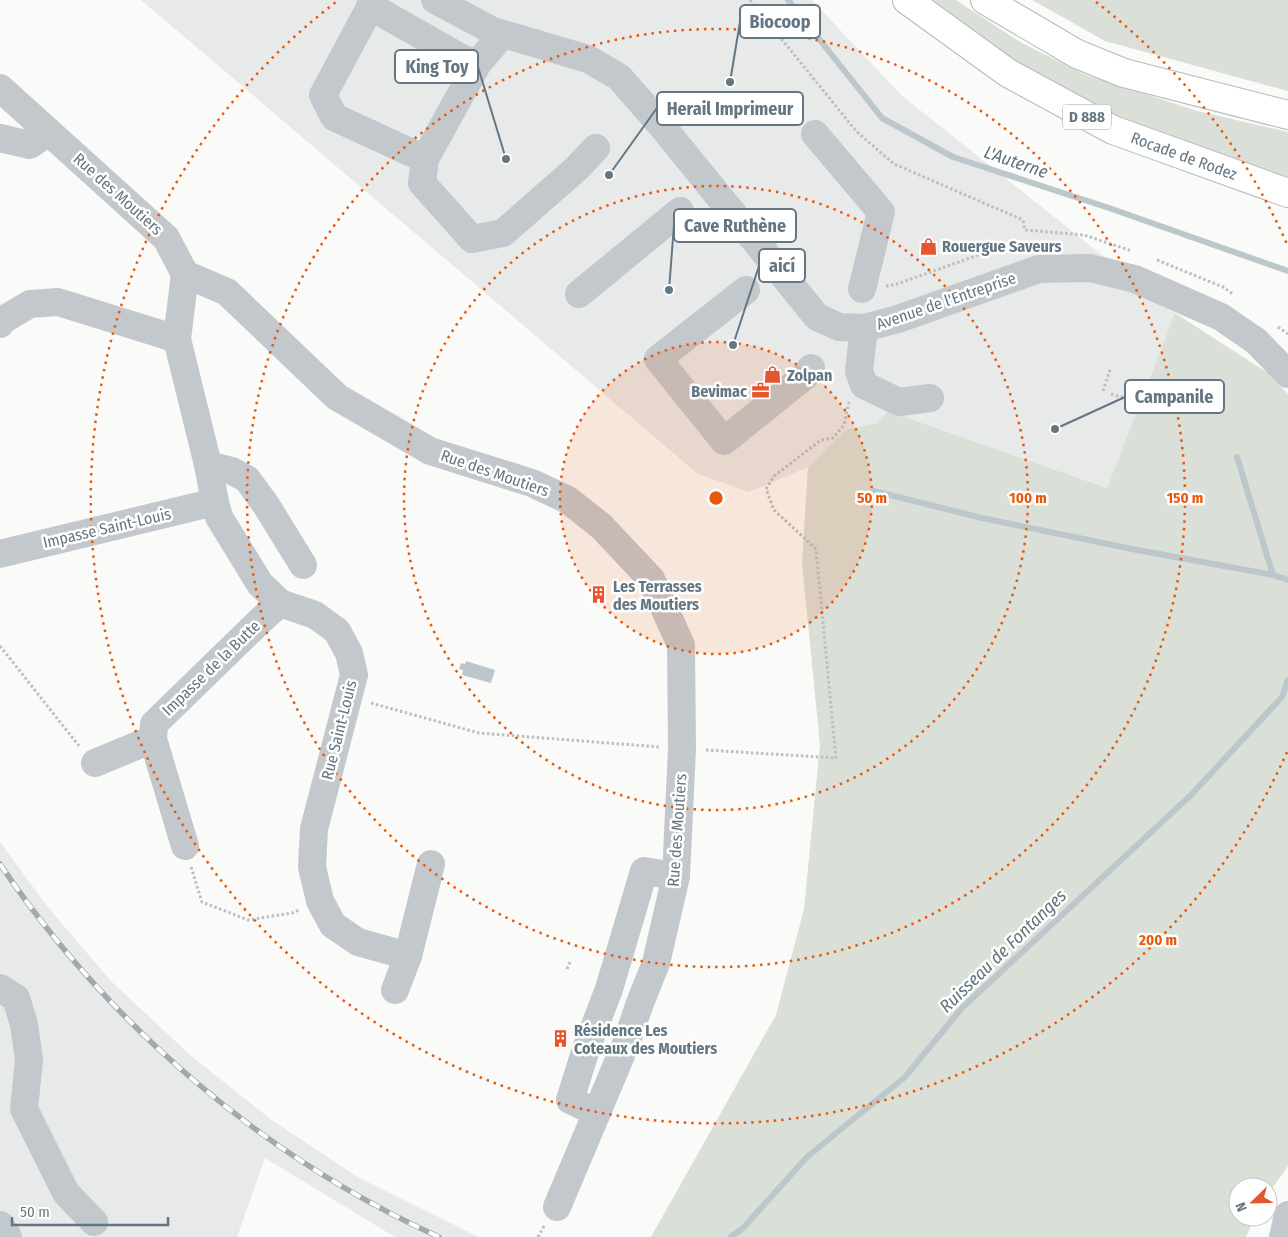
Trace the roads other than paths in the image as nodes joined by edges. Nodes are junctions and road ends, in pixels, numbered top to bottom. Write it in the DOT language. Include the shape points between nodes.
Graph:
graph roads {
  1 [pos="435,0"];
  2 [pos="907,0"];
  3 [pos="985,0"];
  4 [pos="372,3"];
  5 [pos="503,34"];
  6 [pos="478,63"];
  7 [pos="0,88"];
  8 [pos="1288,115"];
  9 [pos="48,132"];
  10 [pos="815,134"];
  11 [pos="0,138"];
  12 [pos="596,148"];
  13 [pos="426,159"];
  14 [pos="1288,193"];
  15 [pos="680,211"];
  16 [pos="185,274"];
  17 [pos="862,289"];
  18 [pos="746,290"];
  19 [pos="579,294"];
  20 [pos="0,324"];
  21 [pos="864,328"];
  22 [pos="177,339"];
  23 [pos="811,368"];
  24 [pos="1288,374"];
  25 [pos="930,398"];
  26 [pos="208,466"];
  27 [pos="215,502"];
  28 [pos="0,554"];
  29 [pos="303,565"];
  30 [pos="280,603"];
  31 [pos="153,739"];
  32 [pos="95,763"];
  33 [pos="185,846"];
  34 [pos="431,864"];
  35 [pos="676,876"];
  36 [pos="408,956"];
  37 [pos="0,988"];
  38 [pos="395,990"];
  39 [pos="597,1113"];
  40 [pos="558,1207"];
  41 [pos="1288,1215"];
  42 [pos="94,1222"];
  43 [pos="0,1225"];
  44 [pos="8,1237"];
  45 [pos="1283,1237"];
  1 -- 5 [label="street, Avenue de l'Entreprise"];
  2 -- 14 [label="main road, Rocade de Rodez / D 888" via="1008,73 1113,130"];
  3 -- 8 [label="main road" via="1078,54 1124,73"];
  4 -- 6 [label="street" via="463,59"];
  4 -- 13 [label="street" via="324,95 334,118"];
  5 -- 6 [label="street"];
  5 -- 21 [label="street, Avenue de l'Entreprise" via="588,59 619,77 816,318 839,328"];
  6 -- 13 [label="street"];
  7 -- 9 [label="street, Rue des Moutiers"];
  9 -- 11 [label="street" via="30,145"];
  9 -- 16 [label="street, Rue des Moutiers" via="166,238"];
  10 -- 17 [label="street" via="881,212"];
  12 -- 13 [label="street" via="503,233 472,238 422,183"];
  15 -- 19 [label="street"];
  16 -- 22 [label="street, Rue Saint-Louis"];
  16 -- 35 [label="street, Rue des Moutiers" via="227,292 337,397 430,451 532,483 568,500 601,526 651,578 681,644 682,748"];
  18 -- 23 [label="street" via="658,359 724,441"];
  20 -- 22 [label="street" via="30,304 58,302"];
  21 -- 24 [label="street, Avenue de l'Entreprise" via="1039,269 1090,268 1135,279 1222,317 1256,341"];
  21 -- 25 [label="street" via="859,371 864,385 899,402"];
  22 -- 26 [label="street, Rue Saint-Louis"];
  26 -- 27 [label="street, Rue Saint-Louis"];
  26 -- 29 [label="street" via="232,471 247,479"];
  27 -- 28 [label="street, Impasse Saint-Louis"];
  27 -- 30 [label="street, Rue Saint-Louis" via="219,517 260,584"];
  30 -- 31 [label="street, Impasse de la Butte" via="154,724"];
  30 -- 36 [label="street, Rue Saint-Louis" via="315,615 337,631 349,653 354,675 314,830 312,867 320,901 333,924 358,942"];
  31 -- 32 [label="street"];
  31 -- 33 [label="street"];
  34 -- 36 [label="street"];
  35 -- 39 [label="street, Rue des Moutiers" via="656,963"];
  35 -- 39 [label="street" via="644,871 609,989 570,1100"];
  36 -- 38 [label="street"];
  37 -- 42 [label="street" via="16,998 24,1024 29,1060 24,1109 66,1193"];
  39 -- 40 [label="street, Rue des Moutiers"];
  41 -- 45 [label="street"];
  43 -- 44 [label="street"];
}
